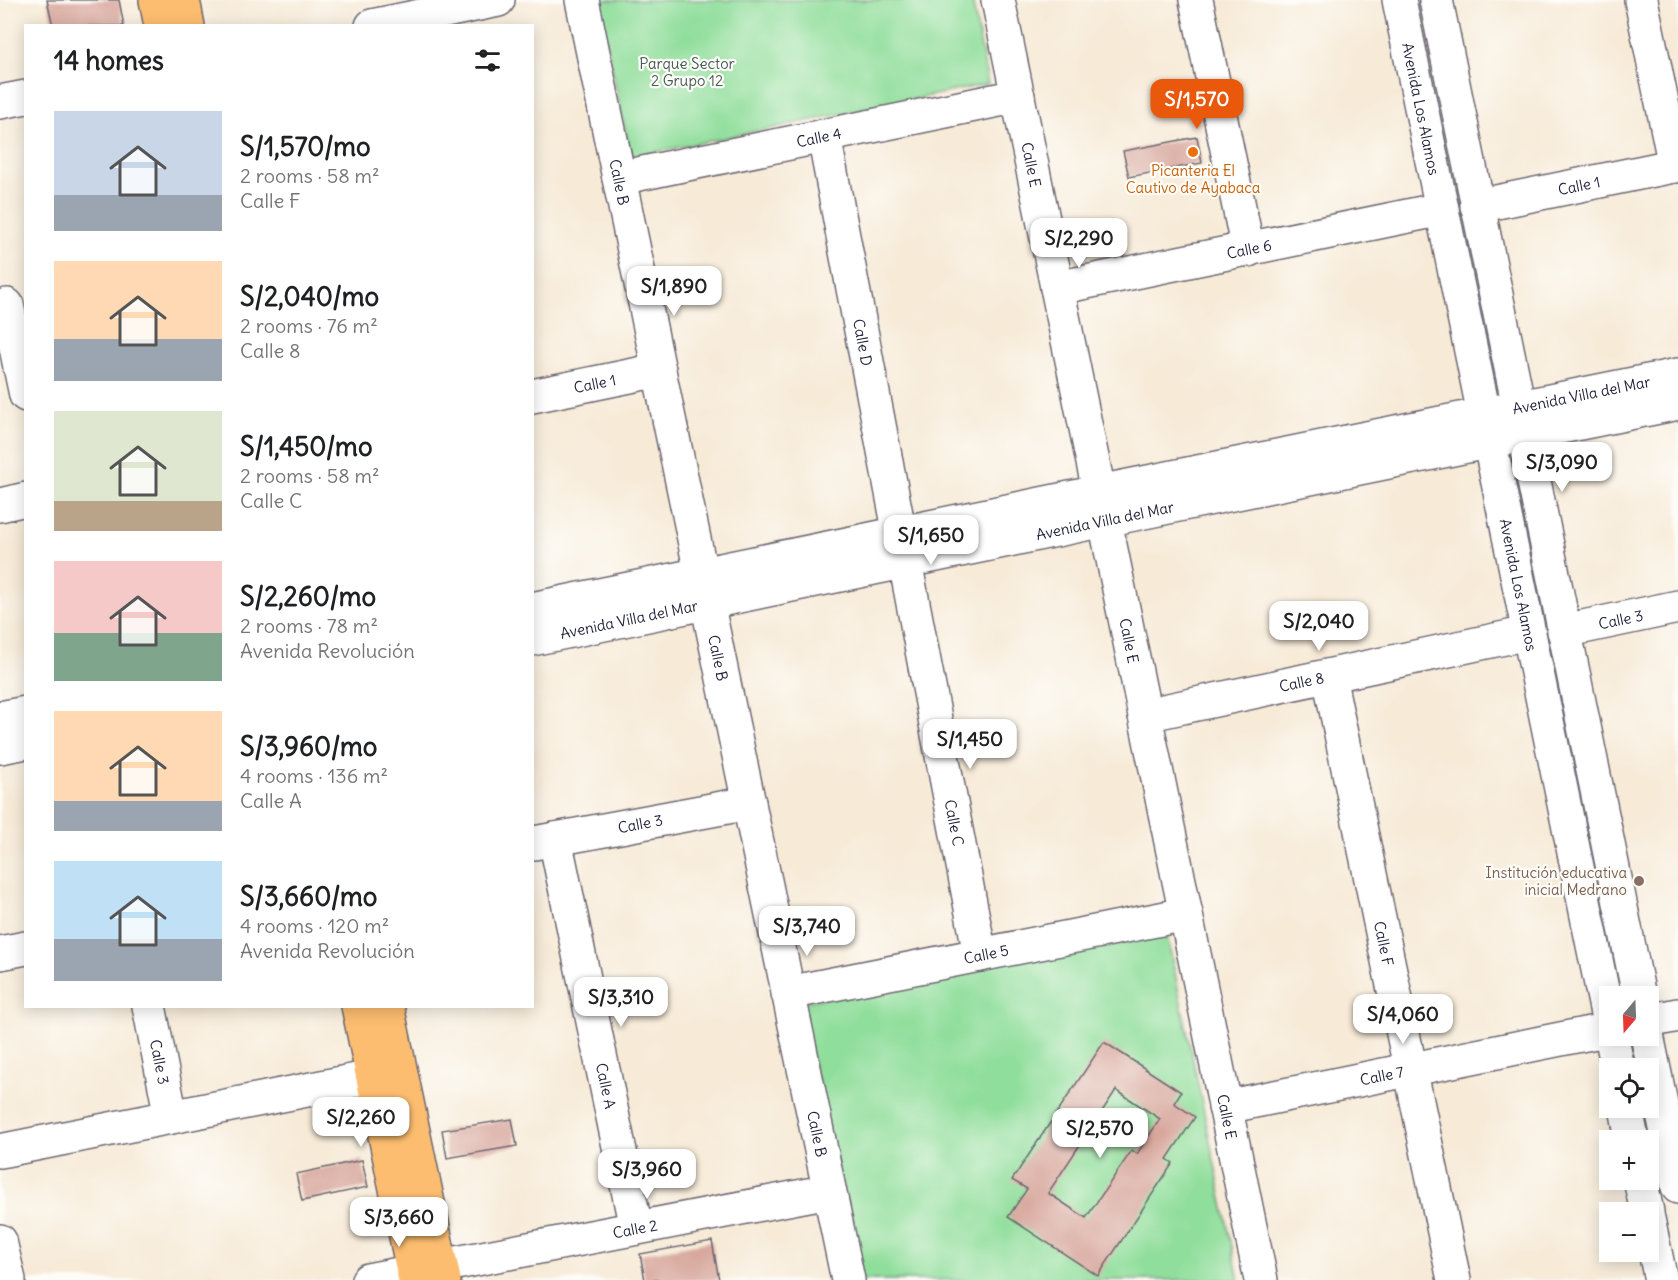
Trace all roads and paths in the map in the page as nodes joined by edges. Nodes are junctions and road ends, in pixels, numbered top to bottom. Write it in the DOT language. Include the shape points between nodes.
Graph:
graph roads {
  1 [pos="156,0"];
  2 [pos="183,0"];
  3 [pos="498,0"];
  4 [pos="582,0"];
  5 [pos="998,0"];
  6 [pos="1196,0"];
  7 [pos="1399,0"];
  8 [pos="1436,0"];
  9 [pos="1641,0"];
  10 [pos="160,24"];
  11 [pos="188,24"];
  12 [pos="384,24"];
  13 [pos="1018,96"];
  14 [pos="24,97"];
  15 [pos="0,102"];
  16 [pos="824,136"];
  17 [pos="1677,165"];
  18 [pos="619,178"];
  19 [pos="1477,206"];
  20 [pos="1443,208"];
  21 [pos="1248,250"];
  22 [pos="1057,288"];
  23 [pos="11,304"];
  24 [pos="659,370"];
  25 [pos="1678,375"];
  26 [pos="24,383"];
  27 [pos="534,396"];
  28 [pos="1678,403"];
  29 [pos="1521,421"];
  30 [pos="1487,428"];
  31 [pos="24,499"];
  32 [pos="0,505"];
  33 [pos="1102,506"];
  34 [pos="902,548"];
  35 [pos="704,589"];
  36 [pos="1678,607"];
  37 [pos="534,609"];
  38 [pos="1564,631"];
  39 [pos="1528,633"];
  40 [pos="534,638"];
  41 [pos="1329,676"];
  42 [pos="24,713"];
  43 [pos="1145,715"];
  44 [pos="0,718"];
  45 [pos="24,742"];
  46 [pos="0,747"];
  47 [pos="749,803"];
  48 [pos="544,841"];
  49 [pos="1186,914"];
  50 [pos="24,948"];
  51 [pos="0,953"];
  52 [pos="980,955"];
  53 [pos="1601,986"];
  54 [pos="1637,986"];
  55 [pos="788,993"];
  56 [pos="149,1008"];
  57 [pos="358,1008"];
  58 [pos="387,1008"];
  59 [pos="1678,1015"];
  60 [pos="1659,1019"];
  61 [pos="1599,1031"];
  62 [pos="1649,1046"];
  63 [pos="1411,1069"];
  64 [pos="372,1077"];
  65 [pos="1225,1107"];
  66 [pos="171,1117"];
  67 [pos="0,1151"];
  68 [pos="1678,1187"];
  69 [pos="829,1191"];
  70 [pos="636,1228"];
  71 [pos="0,1240"];
  72 [pos="1657,1262"];
  73 [pos="428,1274"];
  74 [pos="9,1280"];
  75 [pos="368,1280"];
  76 [pos="848,1280"];
  77 [pos="1261,1280"];
  78 [pos="1454,1280"];
  79 [pos="1661,1280"];
  1 -- 10 [label="main road"];
  2 -- 11 [label="main road"];
  3 -- 12 [label="street"];
  4 -- 18 [label="street, Calle B"];
  5 -- 13 [label="street, Calle E"];
  6 -- 21 [label="street"];
  7 -- 20 [label="street, Avenida Los Alamos"];
  8 -- 19 [label="street"];
  9 -- 17 [label="street"];
  13 -- 16 [label="street, Calle 4"];
  13 -- 22 [label="street, Calle E"];
  14 -- 15 [label="street"];
  16 -- 18 [label="street, Calle 4"];
  16 -- 34 [label="street, Calle D"];
  17 -- 19 [label="street, Calle 1"];
  18 -- 24 [label="street, Calle B"];
  19 -- 29 [label="street"];
  20 -- 21 [label="street, Calle 6"];
  20 -- 30 [label="street, Avenida Los Alamos"];
  21 -- 22 [label="street, Calle 6"];
  22 -- 33 [label="street, Calle E"];
  23 -- 26 [label="street"];
  24 -- 27 [label="street, Calle 1"];
  24 -- 35 [label="street, Calle B"];
  25 -- 29 [label="street, Avenida Villa del Mar"];
  28 -- 29 [label="street, Avenida Villa del Mar"];
  29 -- 30 [label="street, Avenida Villa del Mar"];
  29 -- 38 [label="street"];
  30 -- 33 [label="street, Avenida Villa del Mar"];
  30 -- 39 [label="street, Avenida Los Alamos"];
  31 -- 32 [label="street"];
  33 -- 34 [label="street, Avenida Villa del Mar"];
  33 -- 43 [label="street, Calle E"];
  34 -- 35 [label="street, Avenida Villa del Mar"];
  34 -- 52 [label="street, Calle C"];
  35 -- 37 [label="street, Avenida Villa del Mar"];
  35 -- 40 [label="street, Avenida Villa del Mar"];
  35 -- 47 [label="street, Calle B"];
  36 -- 38 [label="street, Calle 3"];
  38 -- 54 [label="street"];
  39 -- 41 [label="street, Calle 8"];
  39 -- 53 [label="street, Avenida Los Alamos"];
  41 -- 43 [label="street, Calle 8"];
  41 -- 63 [label="street, Calle F"];
  42 -- 44 [label="street"];
  43 -- 49 [label="street, Calle E"];
  45 -- 46 [label="street"];
  47 -- 48 [label="street, Calle 3"];
  47 -- 55 [label="street, Calle B"];
  48 -- 70 [label="street, Calle A"];
  49 -- 52 [label="street, Calle 5"];
  49 -- 65 [label="street, Calle E"];
  50 -- 51 [label="street"];
  52 -- 55 [label="street, Calle 5"];
  55 -- 69 [label="street, Calle B"];
  56 -- 66 [label="street, Calle 3"];
  57 -- 64 [label="main road"];
  58 -- 73 [label="main road"];
  59 -- 60 [label="street"];
  61 -- 63 [label="street, Calle 7"];
  62 -- 68 [label="street"];
  63 -- 65 [label="street, Calle 7"];
  63 -- 78 [label="street, Calle F"];
  64 -- 66 [label="street"];
  64 -- 73 [label="main road"];
  65 -- 77 [label="street, Calle E"];
  66 -- 67 [label="street"];
  69 -- 70 [label="street, Calle 2"];
  69 -- 76 [label="street, Calle B"];
  70 -- 73 [label="street, Calle 2"];
  71 -- 74 [label="street"];
  72 -- 79 [label="street"];
  73 -- 75 [label="street"];
}
